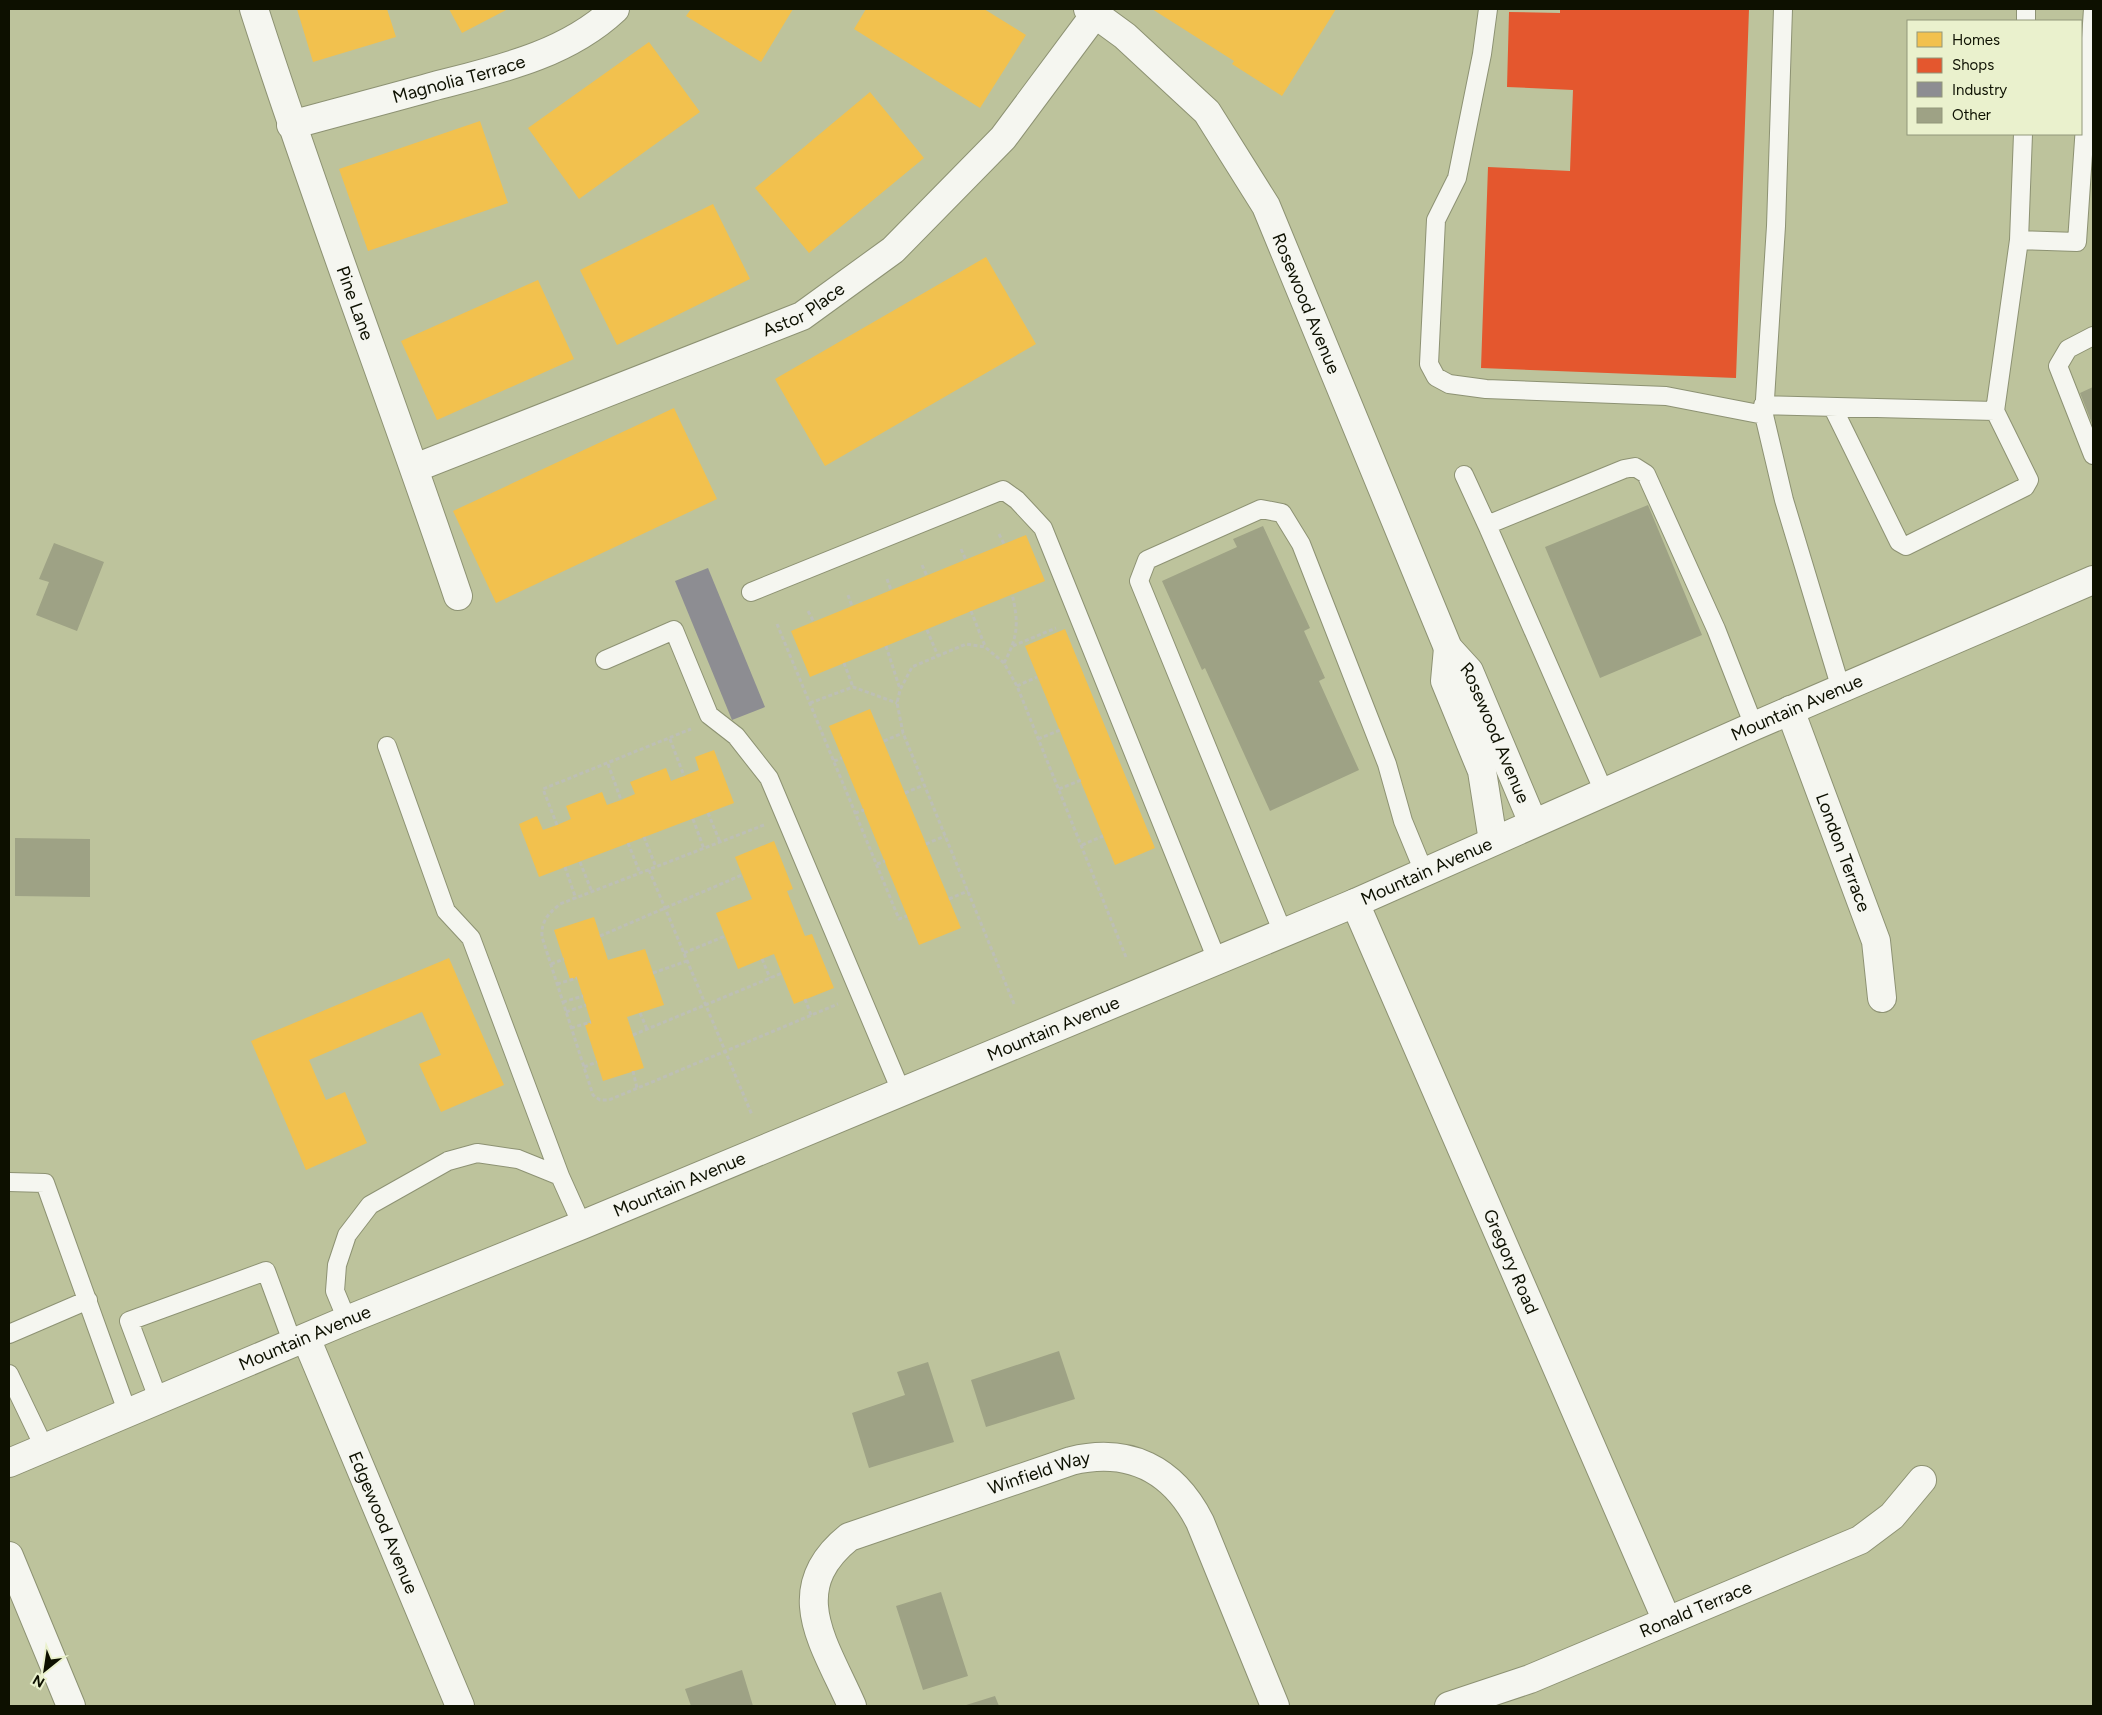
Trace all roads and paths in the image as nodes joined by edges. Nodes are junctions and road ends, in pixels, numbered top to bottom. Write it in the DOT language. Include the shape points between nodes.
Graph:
graph roads {
  1 [pos="254,9"];
  2 [pos="615,9"];
  3 [pos="1488,9"];
  4 [pos="1783,9"];
  5 [pos="2092,9"];
  6 [pos="1092,11"];
  7 [pos="291,125"];
  8 [pos="2022,135"];
  9 [pos="2019,240"];
  10 [pos="2085,243"];
  11 [pos="2093,336"];
  12 [pos="1833,408"];
  13 [pos="1764,410"];
  14 [pos="1995,411"];
  15 [pos="2093,455"];
  16 [pos="415,468"];
  17 [pos="1464,475"];
  18 [pos="1487,525"];
  19 [pos="999,534"];
  20 [pos="1004,544"];
  21 [pos="961,549"];
  22 [pos="966,560"];
  23 [pos="922,565"];
  24 [pos="927,576"];
  25 [pos="887,579"];
  26 [pos="2093,580"];
  27 [pos="891,590"];
  28 [pos="751,592"];
  29 [pos="1012,594"];
  30 [pos="848,595"];
  31 [pos="458,596"];
  32 [pos="852,606"];
  33 [pos="808,611"];
  34 [pos="971,611"];
  35 [pos="1080,618"];
  36 [pos="814,622"];
  37 [pos="777,624"];
  38 [pos="927,630"];
  39 [pos="886,646"];
  40 [pos="1013,646"];
  41 [pos="985,647"];
  42 [pos="1448,648"];
  43 [pos="938,656"];
  44 [pos="605,660"];
  45 [pos="844,663"];
  46 [pos="1004,663"];
  47 [pos="1037,677"];
  48 [pos="1017,686"];
  49 [pos="853,687"];
  50 [pos="1841,689"];
  51 [pos="900,690"];
  52 [pos="810,703"];
  53 [pos="897,703"];
  54 [pos="1790,710"];
  55 [pos="709,715"];
  56 [pos="1754,726"];
  57 [pos="1060,730"];
  58 [pos="903,733"];
  59 [pos="670,739"];
  60 [pos="1038,739"];
  61 [pos="884,741"];
  62 [pos="387,746"];
  63 [pos="842,758"];
  64 [pos="834,761"];
  65 [pos="608,764"];
  66 [pos="684,776"];
  67 [pos="1081,780"];
  68 [pos="924,785"];
  69 [pos="1059,789"];
  70 [pos="1604,792"];
  71 [pos="905,793"];
  72 [pos="621,800"];
  73 [pos="864,810"];
  74 [pos="708,813"];
  75 [pos="856,813"];
  76 [pos="785,817"];
  77 [pos="693,819"];
  78 [pos="1533,823"];
  79 [pos="557,825"];
  80 [pos="945,836"];
  81 [pos="1103,836"];
  82 [pos="644,837"];
  83 [pos="1494,841"];
  84 [pos="720,842"];
  85 [pos="628,843"];
  86 [pos="926,844"];
  87 [pos="1082,845"];
  88 [pos="704,849"];
  89 [pos="885,861"];
  90 [pos="580,862"];
  91 [pos="877,864"];
  92 [pos="564,867"];
  93 [pos="656,867"];
  94 [pos="649,870"];
  95 [pos="1424,872"];
  96 [pos="640,873"];
  97 [pos="742,875"];
  98 [pos="968,891"];
  99 [pos="592,892"];
  100 [pos="576,898"];
  101 [pos="949,899"];
  102 [pos="1355,903"];
  103 [pos="665,908"];
  104 [pos="907,916"];
  105 [pos="1283,933"];
  106 [pos="600,936"];
  107 [pos="725,936"];
  108 [pos="684,953"];
  109 [pos="1126,957"];
  110 [pos="762,959"];
  111 [pos="564,960"];
  112 [pos="1217,960"];
  113 [pos="687,961"];
  114 [pos="551,964"];
  115 [pos="653,973"];
  116 [pos="782,973"];
  117 [pos="577,978"];
  118 [pos="770,978"];
  119 [pos="557,984"];
  120 [pos="860,995"];
  121 [pos="583,996"];
  122 [pos="1882,998"];
  123 [pos="805,999"];
  124 [pos="563,1002"];
  125 [pos="705,1004"];
  126 [pos="1014,1004"];
  127 [pos="586,1005"];
  128 [pos="566,1012"];
  129 [pos="640,1012"];
  130 [pos="811,1015"];
  131 [pos="592,1022"];
  132 [pos="571,1028"];
  133 [pos="647,1029"];
  134 [pos="633,1035"];
  135 [pos="725,1051"];
  136 [pos="597,1062"];
  137 [pos="584,1067"];
  138 [pos="632,1071"];
  139 [pos="638,1088"];
  140 [pos="901,1091"];
  141 [pos="752,1115"];
  142 [pos="560,1176"];
  143 [pos="9,1182"];
  144 [pos="582,1225"];
  145 [pos="88,1300"];
  146 [pos="347,1320"];
  147 [pos="9,1334"];
  148 [pos="299,1341"];
  149 [pos="9,1374"];
  150 [pos="159,1401"];
  151 [pos="128,1414"];
  152 [pos="44,1447"];
  153 [pos="9,1464"];
  154 [pos="1922,1480"];
  155 [pos="9,1556"];
  156 [pos="1667,1621"];
  157 [pos="72,1706"];
  158 [pos="460,1706"];
  159 [pos="852,1706"];
  160 [pos="1275,1706"];
  161 [pos="1449,1706"];
  1 -- 7 [label="street, Pine Lane"];
  2 -- 7 [label="street, Magnolia Terrace" via="598,25 548,52 502,68"];
  3 -- 13 [label="lane" via="1457,178 1436,220 1429,364 1436,377 1449,384 1486,389 1666,396"];
  4 -- 13 [label="lane" via="1776,226"];
  5 -- 10 [label="lane"];
  6 -- 16 [label="street, Astor Place" via="1003,138 893,250 802,316"];
  6 -- 42 [label="street, Rosewood Avenue" via="1125,36 1207,112 1266,206"];
  7 -- 16 [label="street, Pine Lane"];
  8 -- 9 [label="lane"];
  9 -- 10 [label="lane"];
  9 -- 14 [label="lane"];
  11 -- 15 [label="lane" via="2068,349 2058,366"];
  12 -- 13 [label="lane"];
  12 -- 14 [label="lane"];
  12 -- 14 [label="lane" via="1899,542 1906,546 2025,487 2029,480"];
  13 -- 50 [label="lane" via="1784,500"];
  16 -- 31 [label="street, Pine Lane"];
  17 -- 18 [label="lane"];
  18 -- 56 [label="lane" via="1624,469 1635,467 1646,474 1716,629"];
  18 -- 70 [label="lane"];
  19 -- 20 [label="path"];
  21 -- 22 [label="path"];
  23 -- 24 [label="path"];
  25 -- 27 [label="path"];
  26 -- 50 [label="street, Mountain Avenue"];
  28 -- 35 [label="lane" via="1003,490 1043,528"];
  29 -- 40 [label="path" via="1018,619"];
  30 -- 32 [label="path"];
  33 -- 36 [label="path"];
  34 -- 41 [label="path"];
  35 -- 40 [label="path"];
  35 -- 112 [label="lane"];
  37 -- 52 [label="path"];
  38 -- 43 [label="path"];
  39 -- 51 [label="path"];
  40 -- 46 [label="path"];
  41 -- 43 [label="path" via="966,644"];
  41 -- 46 [label="path"];
  42 -- 78 [label="street, Rosewood Avenue" via="1469,670"];
  42 -- 83 [label="street, Rosewood Avenue" via="1444,680 1482,771"];
  43 -- 51 [label="path" via="912,667"];
  44 -- 55 [label="lane" via="674,630"];
  45 -- 49 [label="path"];
  46 -- 48 [label="path"];
  47 -- 48 [label="path"];
  48 -- 60 [label="path"];
  49 -- 52 [label="path"];
  49 -- 53 [label="path"];
  50 -- 54 [label="street, Mountain Avenue"];
  51 -- 53 [label="path"];
  52 -- 64 [label="path"];
  53 -- 58 [label="path"];
  54 -- 56 [label="street, Mountain Avenue"];
  54 -- 122 [label="street, London Terrace" via="1876,941"];
  55 -- 59 [label="path" via="688,731"];
  55 -- 76 [label="lane" via="736,736 769,778"];
  56 -- 70 [label="street, Mountain Avenue"];
  57 -- 60 [label="path"];
  58 -- 61 [label="path"];
  58 -- 68 [label="path"];
  59 -- 65 [label="path"];
  59 -- 66 [label="path"];
  60 -- 69 [label="path"];
  62 -- 142 [label="lane" via="446,911 471,938"];
  63 -- 64 [label="path"];
  64 -- 75 [label="path"];
  65 -- 72 [label="path"];
  65 -- 79 [label="path" via="543,789"];
  67 -- 69 [label="path"];
  68 -- 71 [label="path"];
  68 -- 80 [label="path"];
  69 -- 87 [label="path"];
  70 -- 78 [label="street, Mountain Avenue"];
  73 -- 75 [label="path"];
  74 -- 84 [label="path"];
  75 -- 91 [label="path"];
  76 -- 84 [label="path"];
  76 -- 120 [label="lane"];
  77 -- 88 [label="path"];
  78 -- 83 [label="street, Mountain Avenue"];
  80 -- 86 [label="path"];
  80 -- 98 [label="path"];
  81 -- 87 [label="path"];
  82 -- 93 [label="path"];
  83 -- 95 [label="street, Mountain Avenue"];
  84 -- 88 [label="path"];
  85 -- 96 [label="path"];
  87 -- 109 [label="path"];
  88 -- 93 [label="path"];
  89 -- 91 [label="path"];
  90 -- 99 [label="path"];
  91 -- 104 [label="path" via="899,919"];
  92 -- 100 [label="path"];
  93 -- 94 [label="path"];
  94 -- 96 [label="path"];
  94 -- 103 [label="path"];
  95 -- 102 [label="street, Mountain Avenue"];
  95 -- 105 [label="lane" via="1403,821 1387,764 1301,544 1282,513 1261,510 1147,560 1139,581"];
  96 -- 99 [label="path"];
  97 -- 103 [label="path"];
  98 -- 101 [label="path"];
  98 -- 126 [label="path"];
  99 -- 100 [label="path"];
  100 -- 114 [label="path" via="554,909 541,926"];
  102 -- 105 [label="street, Mountain Avenue"];
  102 -- 156 [label="street, Gregory Road"];
  103 -- 106 [label="path"];
  103 -- 108 [label="path"];
  105 -- 112 [label="street, Mountain Avenue"];
  107 -- 108 [label="path"];
  108 -- 113 [label="path"];
  110 -- 118 [label="path"];
  111 -- 114 [label="path"];
  112 -- 140 [label="street, Mountain Avenue"];
  113 -- 115 [label="path"];
  113 -- 125 [label="path"];
  114 -- 119 [label="path"];
  116 -- 118 [label="path"];
  117 -- 119 [label="path"];
  118 -- 125 [label="path"];
  119 -- 124 [label="path"];
  120 -- 130 [label="path"];
  120 -- 140 [label="lane"];
  121 -- 124 [label="path"];
  123 -- 130 [label="path"];
  124 -- 128 [label="path"];
  125 -- 133 [label="path"];
  125 -- 135 [label="path"];
  127 -- 128 [label="path"];
  128 -- 132 [label="path"];
  129 -- 133 [label="path"];
  130 -- 135 [label="path"];
  131 -- 132 [label="path"];
  132 -- 137 [label="path"];
  133 -- 134 [label="path"];
  135 -- 139 [label="path"];
  135 -- 141 [label="path"];
  136 -- 137 [label="path"];
  137 -- 139 [label="path" via="593,1095 600,1100 609,1100"];
  138 -- 139 [label="path"];
  140 -- 144 [label="street, Mountain Avenue"];
  142 -- 144 [label="lane"];
  142 -- 146 [label="lane" via="518,1159 477,1154 448,1161 370,1205 347,1235 337,1265 335,1290"];
  143 -- 145 [label="lane" via="45,1183"];
  144 -- 146 [label="street, Mountain Avenue"];
  145 -- 147 [label="lane"];
  145 -- 151 [label="lane"];
  146 -- 148 [label="street, Mountain Avenue"];
  148 -- 150 [label="street, Mountain Avenue"];
  148 -- 150 [label="lane" via="266,1271 130,1321"];
  148 -- 158 [label="street, Edgewood Avenue"];
  149 -- 152 [label="lane"];
  150 -- 151 [label="street, Mountain Avenue"];
  151 -- 152 [label="street, Mountain Avenue"];
  152 -- 153 [label="street, Mountain Avenue"];
  154 -- 156 [label="street, Ronald Terrace" via="1892,1516 1860,1540"];
  155 -- 157 [label="street"];
  156 -- 161 [label="street, Ronald Terrace" via="1530,1679"];
  159 -- 160 [label="street, Winfield Way" via="814,1614 813,1591 819,1570 832,1551 849,1537 1072,1461 1086,1457 1119,1457 1150,1467 1177,1485 1190,1502"];
}
